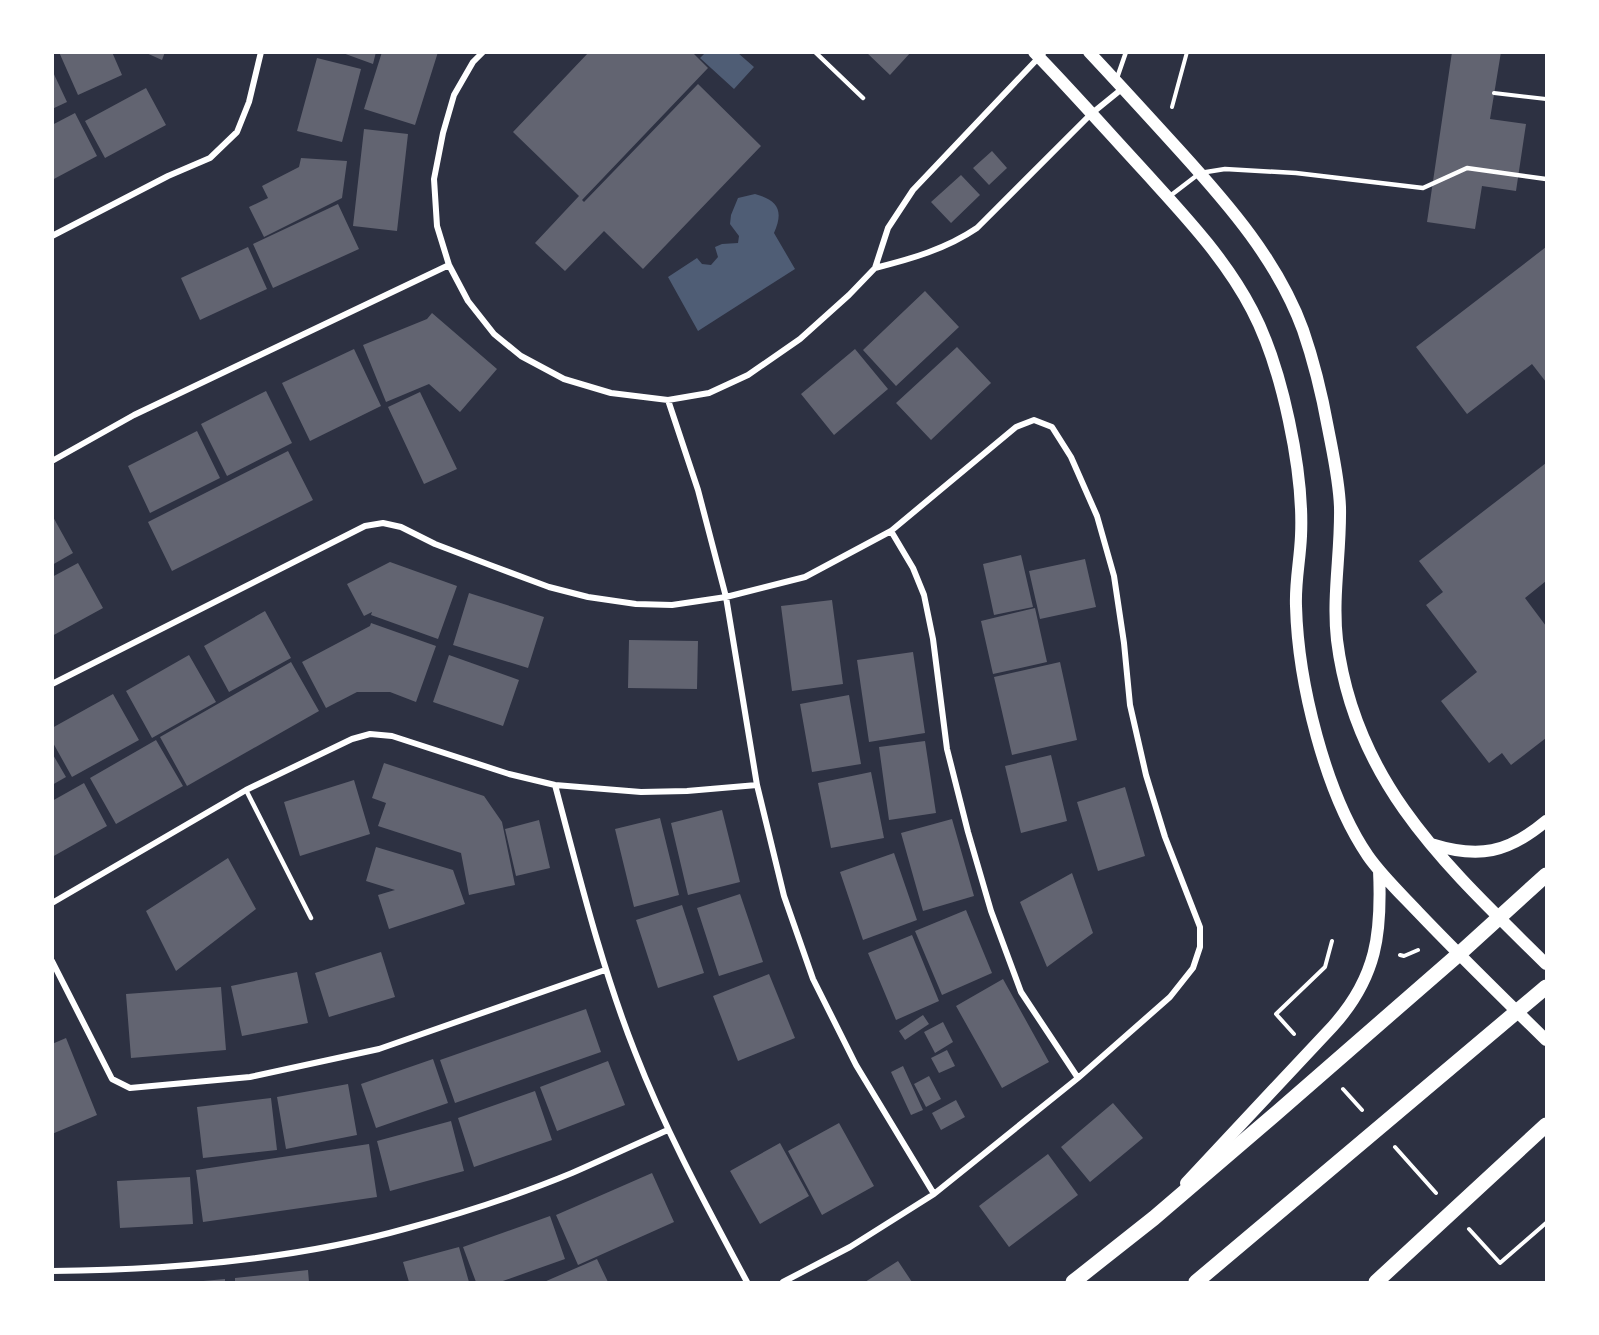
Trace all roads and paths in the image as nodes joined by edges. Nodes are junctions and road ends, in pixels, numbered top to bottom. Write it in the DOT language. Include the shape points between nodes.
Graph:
graph roads {
  1 [pos="261,52"];
  2 [pos="483,52"];
  3 [pos="815,52"];
  4 [pos="1089,52"];
  5 [pos="1126,52"];
  6 [pos="1187,52"];
  7 [pos="1039,54"];
  8 [pos="1119,84"];
  9 [pos="1494,93"];
  10 [pos="863,98"];
  11 [pos="1546,99"];
  12 [pos="1172,111"];
  13 [pos="1091,114"];
  14 [pos="1200,173"];
  15 [pos="1546,178"];
  16 [pos="1168,198"];
  17 [pos="52,236"];
  18 [pos="449,265"];
  19 [pos="875,268"];
  20 [pos="668,400"];
  21 [pos="52,460"];
  22 [pos="891,531"];
  23 [pos="726,597"];
  24 [pos="52,684"];
  25 [pos="555,785"];
  26 [pos="757,785"];
  27 [pos="246,790"];
  28 [pos="1546,821"];
  29 [pos="1429,843"];
  30 [pos="1379,870"];
  31 [pos="1546,875"];
  32 [pos="52,903"];
  33 [pos="1498,917"];
  34 [pos="311,918"];
  35 [pos="1332,941"];
  36 [pos="1418,950"];
  37 [pos="1396,954"];
  38 [pos="1459,954"];
  39 [pos="52,962"];
  40 [pos="1546,964"];
  41 [pos="605,970"];
  42 [pos="1546,987"];
  43 [pos="1518,1012"];
  44 [pos="1276,1014"];
  45 [pos="1546,1040"];
  46 [pos="1078,1078"];
  47 [pos="1546,1125"];
  48 [pos="668,1130"];
  49 [pos="934,1194"];
  50 [pos="1154,1218"];
  51 [pos="1546,1223"];
  52 [pos="1500,1263"];
  53 [pos="52,1270"];
  54 [pos="747,1282"];
  55 [pos="783,1282"];
  56 [pos="1073,1282"];
  57 [pos="1196,1282"];
  58 [pos="1376,1282"];
  1 -- 17 [label="street" via="237,132 210,158"];
  2 -- 18 [label="street" via="454,95 434,179 437,226"];
  3 -- 10 [label="lane"];
  4 -- 8 [label="main road"];
  5 -- 8 [label="lane"];
  6 -- 12 [label="path"];
  7 -- 13 [label="main road"];
  7 -- 19 [label="street" via="913,190 888,228"];
  8 -- 13 [label="street"];
  8 -- 14 [label="main road"];
  9 -- 11 [label="path"];
  13 -- 16 [label="main road"];
  13 -- 19 [label="street" via="977,228 943,247"];
  14 -- 15 [label="lane" via="1225,169 1296,173 1423,188 1467,168"];
  14 -- 16 [label="lane"];
  14 -- 29 [label="main road" via="1275,272 1308,345 1322,399 1340,506 1335,609 1343,677 1378,770"];
  16 -- 30 [label="main road" via="1218,257 1253,311 1276,372 1298,476 1301,538 1296,607 1301,663 1316,731 1340,805 1353,833"];
  18 -- 20 [label="street" via="468,301 494,333 520,356 564,379 611,393"];
  18 -- 21 [label="street" via="134,415"];
  19 -- 20 [label="street" via="800,339 748,375 708,393"];
  20 -- 23 [label="street" via="698,490"];
  22 -- 23 [label="street" via="805,577"];
  22 -- 46 [label="street" via="924,595 947,749 991,911 1021,992"];
  22 -- 46 [label="street" via="1016,427 1034,420 1052,427 1071,457 1097,516 1114,576 1130,705 1146,775 1200,927 1200,947 1193,968 1170,997"];
  23 -- 24 [label="street" via="636,604 588,597 549,587 383,523 365,526"];
  23 -- 26 [label="street"];
  25 -- 26 [label="street" via="641,792"];
  25 -- 27 [label="street" via="392,736 370,734"];
  25 -- 41 [label="street"];
  26 -- 49 [label="street" via="784,896 813,979 856,1065"];
  27 -- 32 [label="street"];
  27 -- 34 [label="lane"];
  28 -- 29 [label="main road" via="1513,845 1488,852 1461,852"];
  29 -- 33 [label="main road"];
  30 -- 38 [label="main road"];
  30 -- 50 [label="main road" via="1379,927 1368,970 1354,1000"];
  31 -- 33 [label="main road"];
  33 -- 38 [label="main road"];
  33 -- 40 [label="main road"];
  35 -- 44 [label="path" via="1325,967"];
  36 -- 37 [label="path" via="1404,956"];
  38 -- 43 [label="main road"];
  38 -- 50 [label="main road"];
  39 -- 41 [label="street" via="112,1079 130,1088 250,1077 379,1049"];
  41 -- 48 [label="street"];
  42 -- 43 [label="main road"];
  43 -- 45 [label="main road"];
  43 -- 57 [label="main road"];
  46 -- 49 [label="street"];
  47 -- 58 [label="main road"];
  48 -- 53 [label="street" via="570,1174 406,1229 310,1250 204,1264"];
  48 -- 54 [label="street"];
  49 -- 55 [label="street" via="850,1247"];
  50 -- 56 [label="main road"];
  51 -- 52 [label="path"];
}
